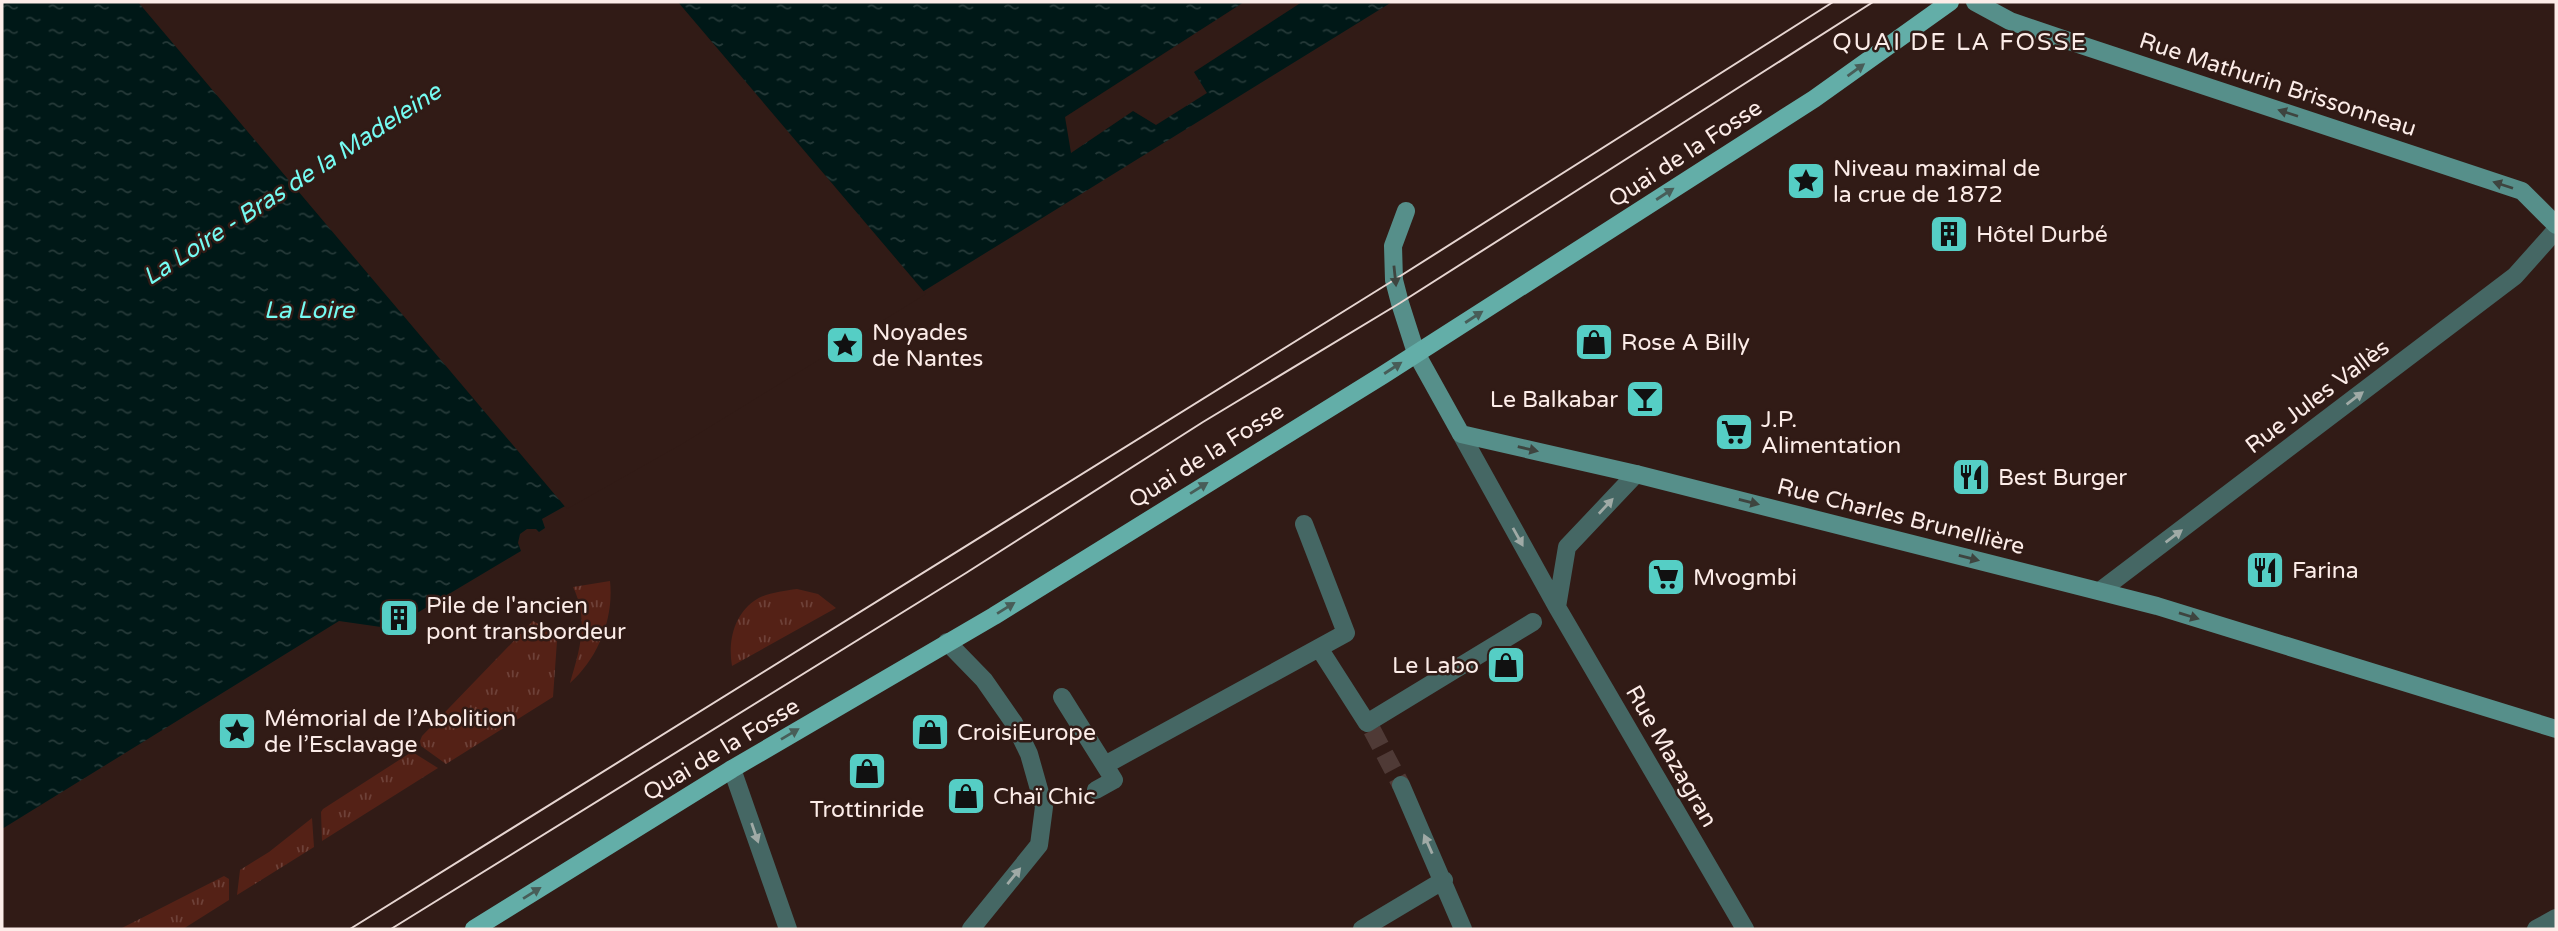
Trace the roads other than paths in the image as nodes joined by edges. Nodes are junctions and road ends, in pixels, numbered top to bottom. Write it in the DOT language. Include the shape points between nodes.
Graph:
graph roads {
  1 [pos="1950,2"];
  2 [pos="1975,2"];
  3 [pos="1406,211"];
  4 [pos="2556,228"];
  5 [pos="1416,353"];
  6 [pos="1461,434"];
  7 [pos="1636,474"];
  8 [pos="1304,524"];
  9 [pos="2100,591"];
  10 [pos="1557,607"];
  11 [pos="1533,622"];
  12 [pos="947,642"];
  13 [pos="1319,648"];
  14 [pos="1062,697"];
  15 [pos="2556,729"];
  16 [pos="1105,765"];
  17 [pos="732,769"];
  18 [pos="1401,785"];
  19 [pos="1096,790"];
  20 [pos="1444,880"];
  21 [pos="2556,918"];
  22 [pos="474,929"];
  23 [pos="789,929"];
  24 [pos="971,929"];
  25 [pos="1362,929"];
  26 [pos="1463,929"];
  27 [pos="1745,929"];
  28 [pos="2536,929"];
  5 -- 1 [label="main road, Quai de la Fosse, one-way" via="1814,99"];
  4 -- 2 [label="main road, Rue Mathurin Brissonneau, one-way" via="2522,191 2010,21"];
  3 -- 5 [label="main road, one-way" via="1393,246 1394,280"];
  9 -- 4 [label="street, Rue Jules Vallès, one-way" via="2515,276"];
  5 -- 6 [label="main road"];
  12 -- 5 [label="main road, Quai de la Fosse, one-way"];
  6 -- 7 [label="main road, Rue Charles Brunellière, one-way"];
  6 -- 10 [label="street, Rue Mazagran, one-way"];
  7 -- 9 [label="main road, Rue Charles Brunellière, one-way"];
  10 -- 7 [label="street, one-way" via="1567,547"];
  8 -- 13 [label="street" via="1346,632"];
  9 -- 15 [label="main road, Rue Charles Brunellière, one-way"];
  10 -- 27 [label="street, Rue Mazagran"];
  11 -- 13 [label="street" via="1367,723"];
  17 -- 12 [label="main road, Quai de la Fosse, one-way"];
  24 -- 12 [label="street, one-way" via="1039,845 1044,807 1029,754 1014,723 984,680"];
  13 -- 16 [label="street"];
  14 -- 16 [label="street"];
  16 -- 19 [label="street" via="1114,780"];
  22 -- 17 [label="main road, Quai de la Fosse, one-way"];
  17 -- 23 [label="street, one-way"];
  20 -- 18 [label="street, one-way"];
  20 -- 25 [label="street"];
  20 -- 26 [label="street"];
  21 -- 28 [label="street"];
}
